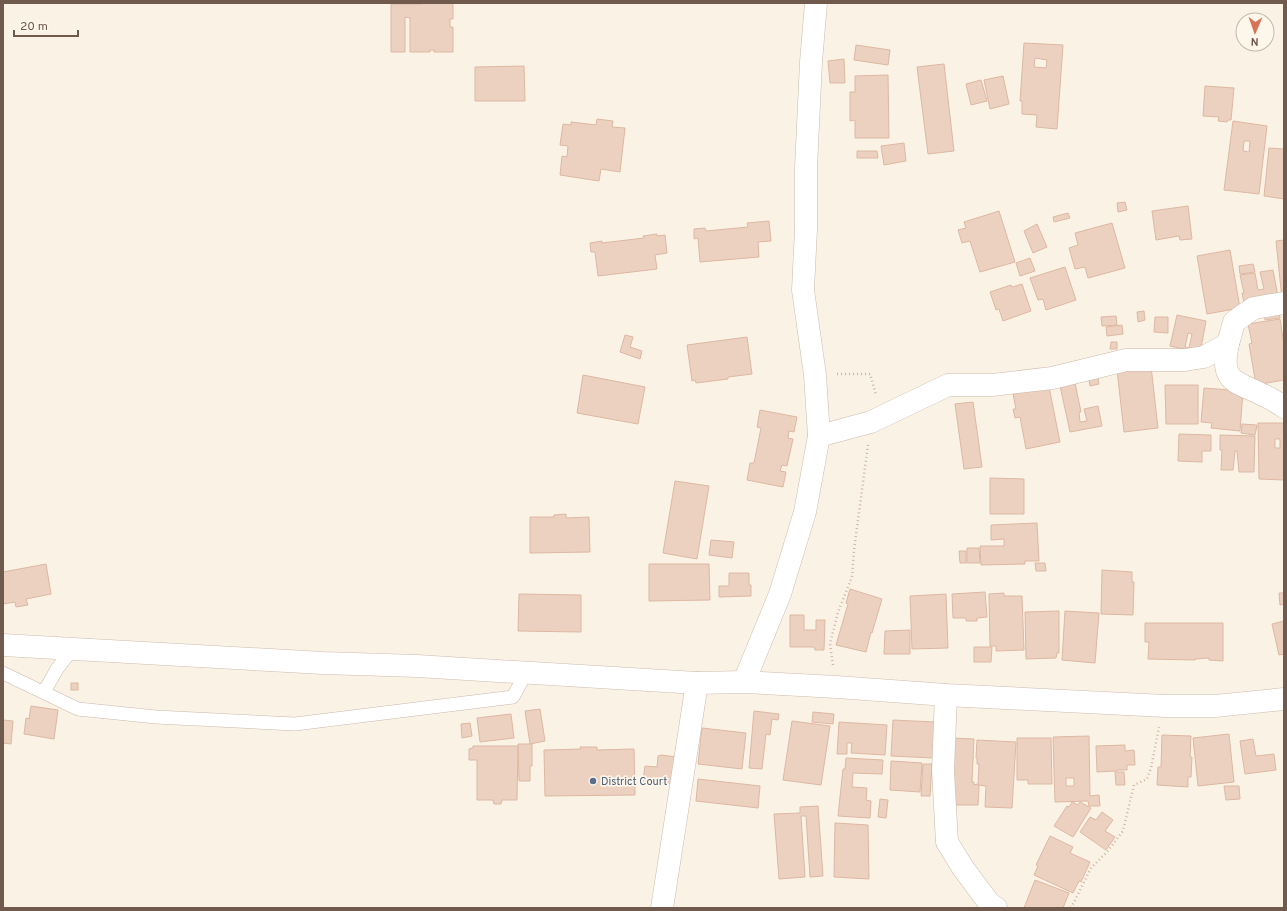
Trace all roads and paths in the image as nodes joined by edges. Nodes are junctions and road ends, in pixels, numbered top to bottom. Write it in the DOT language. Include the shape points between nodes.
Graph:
graph roads {
  1 [pos="816,3"];
  2 [pos="1284,302"];
  3 [pos="1228,344"];
  4 [pos="815,375"];
  5 [pos="1284,407"];
  6 [pos="871,422"];
  7 [pos="819,436"];
  8 [pos="3,645"];
  9 [pos="73,648"];
  10 [pos="3,673"];
  11 [pos="526,673"];
  12 [pos="744,682"];
  13 [pos="697,683"];
  14 [pos="837,687"];
  15 [pos="44,692"];
  16 [pos="946,696"];
  17 [pos="1284,699"];
  18 [pos="1165,706"];
  19 [pos="662,908"];
  20 [pos="996,908"];
  21 [pos="1071,908"];
  1 -- 4 [label="street" via="806,168 803,290"];
  2 -- 3 [label="street" via="1257,307 1234,322"];
  3 -- 5 [label="street" via="1226,367 1234,382"];
  3 -- 6 [label="street" via="1204,357 1191,359 1126,360 1052,378 992,385 948,385"];
  4 -- 6 [label="path" via="870,374 877,399"];
  4 -- 7 [label="street"];
  6 -- 7 [label="street"];
  6 -- 14 [label="path" via="852,577 838,612 830,644"];
  7 -- 12 [label="street" via="805,512 792,557 780,594"];
  8 -- 9 [label="street"];
  9 -- 11 [label="street"];
  9 -- 15 [label="lane"];
  10 -- 15 [label="lane"];
  11 -- 13 [label="street"];
  11 -- 15 [label="lane" via="513,697 295,724 156,717 78,709"];
  12 -- 13 [label="street"];
  12 -- 14 [label="street"];
  13 -- 19 [label="street"];
  14 -- 16 [label="street"];
  16 -- 18 [label="street"];
  16 -- 20 [label="street" via="943,771 947,842 963,868 989,903"];
  17 -- 18 [label="street" via="1216,706"];
  18 -- 21 [label="path" via="1151,768 1147,779 1134,785 1124,831 1091,868"];
}
